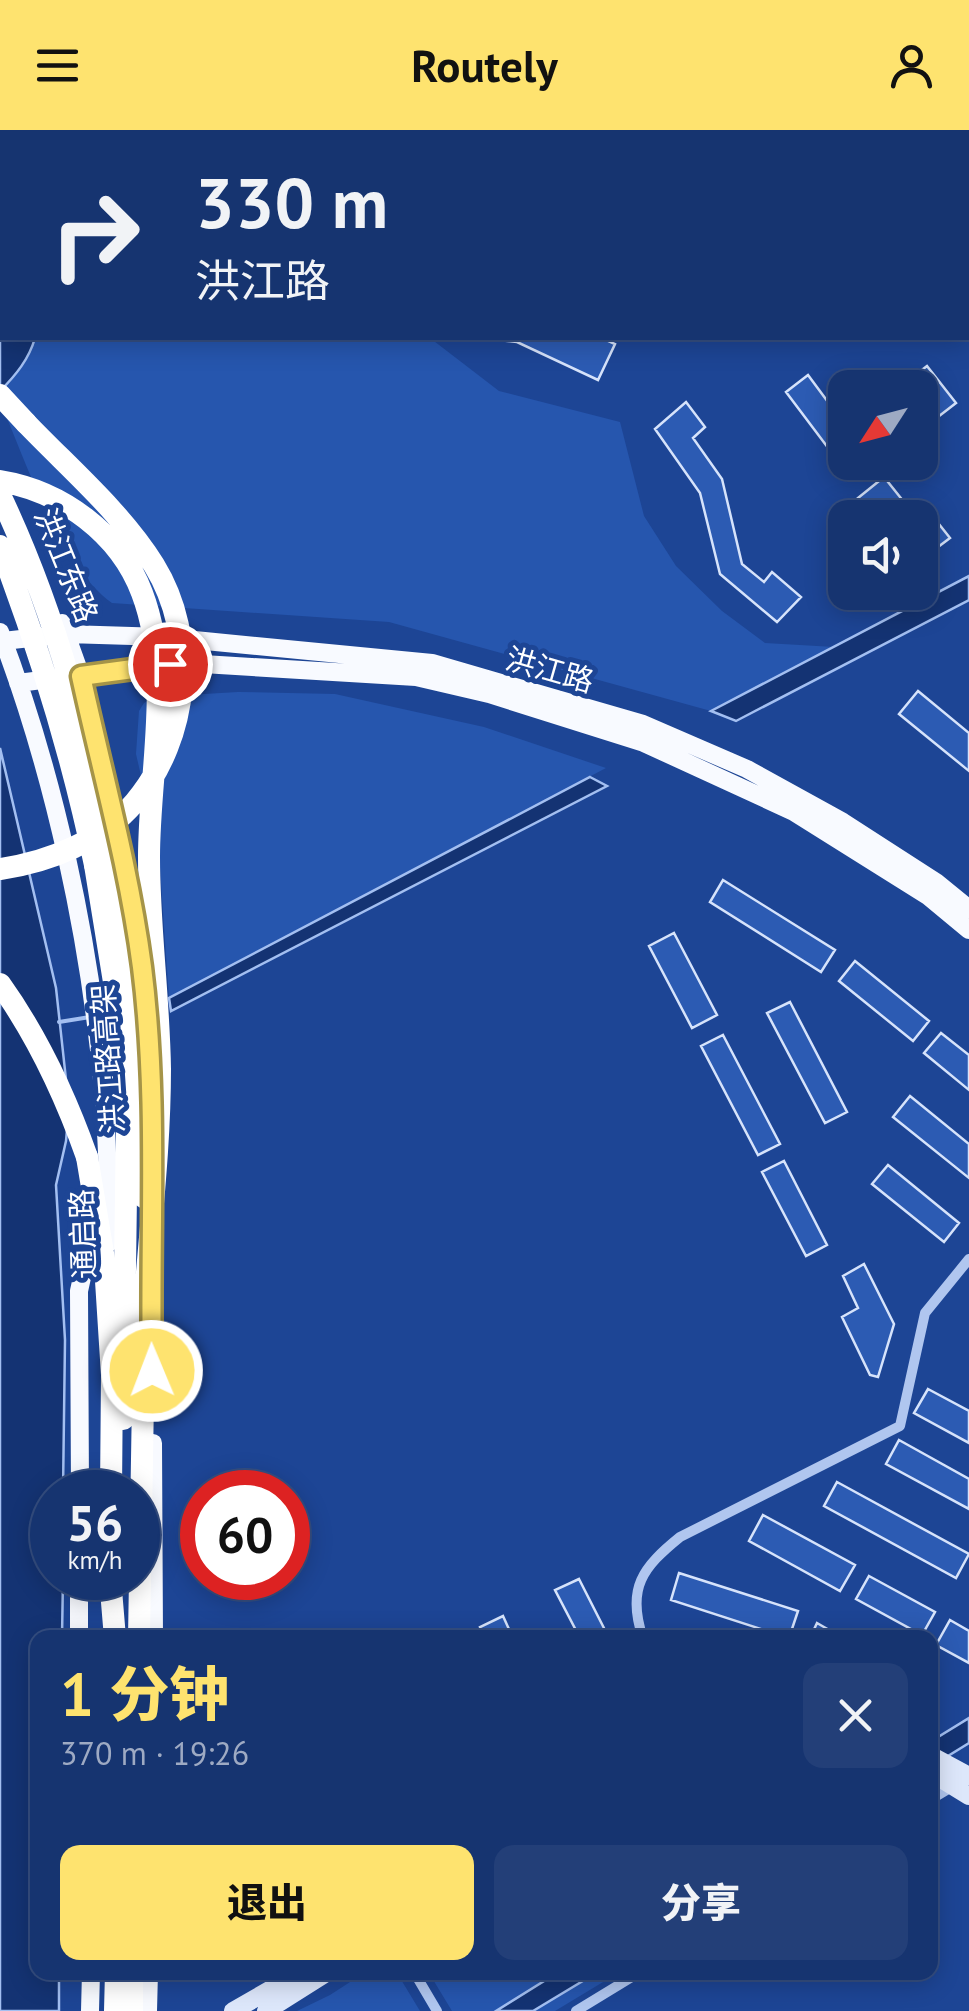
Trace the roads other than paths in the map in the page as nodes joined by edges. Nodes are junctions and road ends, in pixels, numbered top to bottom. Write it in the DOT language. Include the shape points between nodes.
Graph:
graph roads {
  1 [pos="0,394"];
  2 [pos="0,478"];
  3 [pos="0,495"];
  4 [pos="0,546"];
  5 [pos="67,634"];
  6 [pos="1,638"];
  7 [pos="81,676"];
  8 [pos="9,684"];
  9 [pos="0,869"];
  10 [pos="969,909"];
  11 [pos="969,930"];
  12 [pos="0,984"];
  13 [pos="106,1138"];
  14 [pos="969,1260"];
  15 [pos="144,1296"];
  16 [pos="80,1470"];
  17 [pos="116,1470"];
  18 [pos="116,1470"];
  19 [pos="118,1470"];
  20 [pos="79,1600"];
  21 [pos="116,1600"];
  22 [pos="79,1630"];
  23 [pos="117,1630"];
  24 [pos="138,1630"];
  25 [pos="154,1630"];
  26 [pos="640,1630"];
  27 [pos="90,1980"];
  28 [pos="116,1980"];
  29 [pos="132,1980"];
  30 [pos="149,1980"];
  31 [pos="287,1980"];
  32 [pos="315,1980"];
  33 [pos="419,1980"];
  34 [pos="627,1980"];
  35 [pos="90,2011"];
  36 [pos="115,2011"];
  37 [pos="132,2011"];
  38 [pos="148,2011"];
  39 [pos="234,2011"];
  40 [pos="266,2011"];
  41 [pos="437,2011"];
  42 [pos="576,2011"];
  1 -- 9 [label="highway, bridge" via="154,566 176,616 183,673 164,756 135,802 58,855"];
  2 -- 5 [label="main road, 洪江东路"];
  2 -- 15 [label="highway, bridge" via="47,494 102,534 126,560 154,628 149,862 160,1127"];
  3 -- 15 [label="highway, 洪江路高架, bridge" via="62,652 116,873 142,1070"];
  4 -- 19 [label="highway, 洪江路高架, bridge" via="41,654 78,785 114,982 127,1119"];
  5 -- 6 [label="main road, 洪江路"];
  5 -- 7 [label="main road, 洪江东路"];
  5 -- 10 [label="main road, 洪江路" via="432,663 643,724 801,798"];
  6 -- 8 [label="main road"];
  7 -- 8 [label="main road, 洪江路"];
  7 -- 11 [label="main road, 洪江路" via="203,664 416,676 489,694 644,743 760,795 894,874"];
  7 -- 25 [label="main road" via="127,873 142,970 151,1102"];
  8 -- 13 [label="main road, 通启路" via="79,918"];
  12 -- 17 [label="highway, bridge" via="51,1070 86,1157 105,1265"];
  13 -- 16 [label="main road" via="103,1184 79,1291"];
  13 -- 18 [label="main road, 通启路"];
  14 -- 26 [label="street" via="925,1313 900,1426 680,1536 640,1575"];
  15 -- 24 [label="highway, 洪江路高架"];
  20 -- 22 [label="main road"];
  21 -- 23 [label="highway, bridge"];
  27 -- 35 [label="main road"];
  28 -- 36 [label="highway"];
  29 -- 37 [label="highway"];
  30 -- 38 [label="main road"];
  31 -- 39 [label="main road"];
  32 -- 40 [label="main road"];
  33 -- 41 [label="street"];
  34 -- 42 [label="street"];
}
